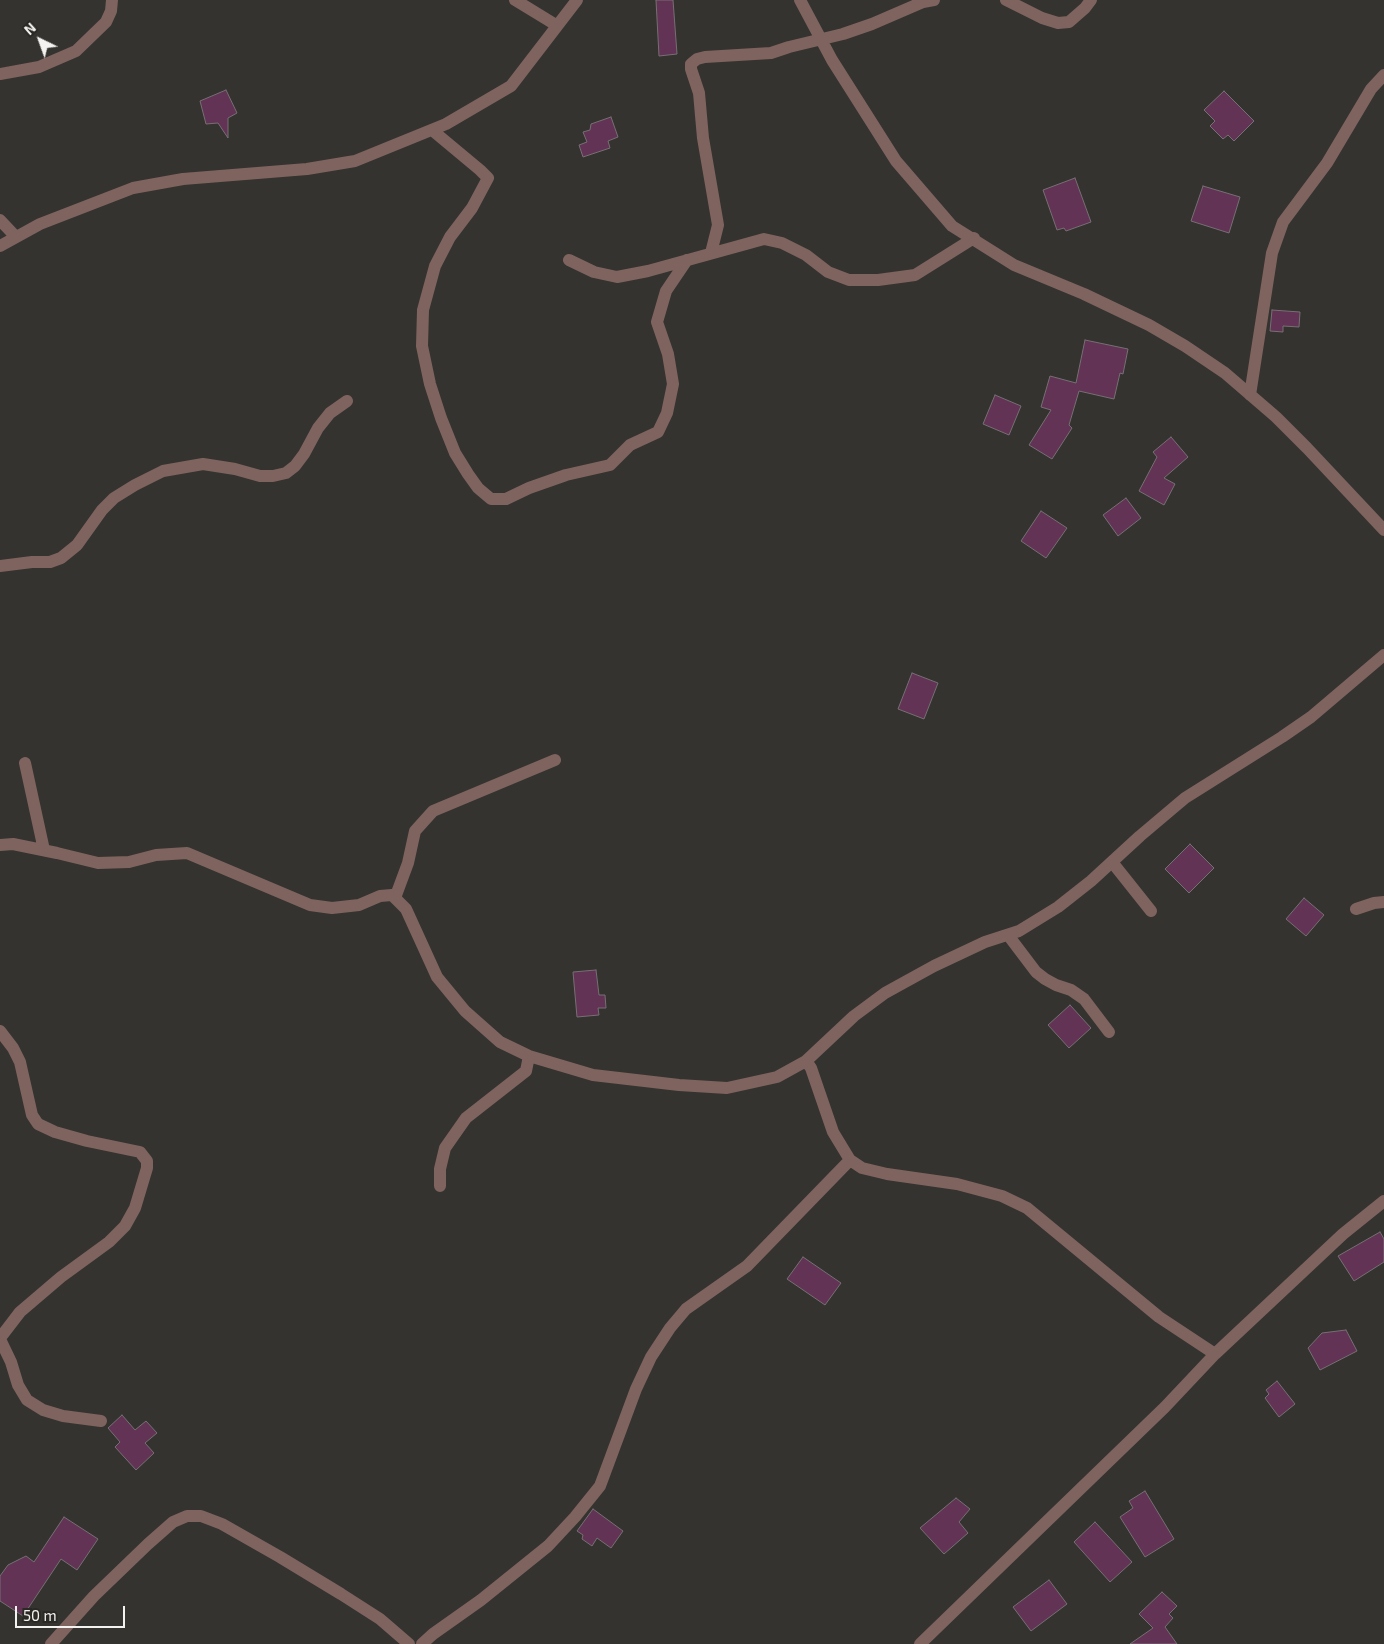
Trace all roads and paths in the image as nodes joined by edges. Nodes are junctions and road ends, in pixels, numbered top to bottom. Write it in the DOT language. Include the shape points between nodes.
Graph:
graph roads {
  1 [pos="112,0"];
  2 [pos="515,0"];
  3 [pos="577,0"];
  4 [pos="800,0"];
  5 [pos="934,0"];
  6 [pos="1006,0"];
  7 [pos="1091,0"];
  8 [pos="556,25"];
  9 [pos="821,39"];
  10 [pos="0,74"];
  11 [pos="1384,75"];
  12 [pos="432,130"];
  13 [pos="0,220"];
  14 [pos="16,237"];
  15 [pos="974,238"];
  16 [pos="0,246"];
  17 [pos="711,253"];
  18 [pos="569,260"];
  19 [pos="687,260"];
  20 [pos="1250,395"];
  21 [pos="347,401"];
  22 [pos="1384,530"];
  23 [pos="0,566"];
  24 [pos="1384,655"];
  25 [pos="555,760"];
  26 [pos="25,763"];
  27 [pos="0,845"];
  28 [pos="44,850"];
  29 [pos="1112,862"];
  30 [pos="395,898"];
  31 [pos="1384,902"];
  32 [pos="1356,909"];
  33 [pos="1151,911"];
  34 [pos="1008,935"];
  35 [pos="0,1031"];
  36 [pos="1108,1032"];
  37 [pos="529,1056"];
  38 [pos="806,1061"];
  39 [pos="850,1160"];
  40 [pos="440,1186"];
  41 [pos="1384,1201"];
  42 [pos="0,1338"];
  43 [pos="1215,1354"];
  44 [pos="101,1421"];
  45 [pos="51,1644"];
  46 [pos="409,1644"];
  47 [pos="422,1644"];
  48 [pos="920,1644"];
  1 -- 10 [label="street" via="106,22 76,50 39,67"];
  2 -- 8 [label="street"];
  3 -- 8 [label="street"];
  4 -- 9 [label="street"];
  5 -- 9 [label="street"];
  6 -- 7 [label="street" via="1058,23 1069,22"];
  8 -- 12 [label="street" via="511,86"];
  9 -- 15 [label="street" via="896,161 952,226"];
  9 -- 17 [label="street" via="771,53 705,57 692,64 718,225"];
  11 -- 20 [label="street" via="1370,89 1327,163 1283,222 1272,253"];
  12 -- 14 [label="street" via="355,161 307,169 183,179 133,188 40,224"];
  12 -- 19 [label="street" via="488,178 435,266 423,310 422,346 430,384 455,453 473,481 491,499 506,499 566,475 610,465 630,445 658,432 668,413 673,384 668,354 657,322 666,291"];
  13 -- 14 [label="street"];
  14 -- 16 [label="street"];
  15 -- 17 [label="street" via="916,275 878,280 849,280 828,272 782,242 764,239"];
  15 -- 20 [label="street" via="1014,265 1149,325 1225,373"];
  17 -- 19 [label="street"];
  18 -- 19 [label="street" via="617,278"];
  20 -- 22 [label="street" via="1307,448"];
  21 -- 23 [label="street" via="330,413 304,454 286,473 260,476 203,464 163,471 114,498 77,545 61,558 50,562"];
  24 -- 29 [label="street" via="1282,738 1185,798"];
  25 -- 30 [label="street" via="433,811 415,831"];
  26 -- 28 [label="street"];
  27 -- 28 [label="street"];
  28 -- 30 [label="street" via="98,863 187,853 310,905 332,908 359,905 380,896 392,895"];
  29 -- 33 [label="street"];
  29 -- 34 [label="street" via="1058,908"];
  30 -- 37 [label="street" via="406,909 437,977 465,1012 500,1042"];
  31 -- 32 [label="street"];
  34 -- 36 [label="street" via="1044,979 1084,998"];
  34 -- 38 [label="street" via="934,966 885,993 854,1016"];
  35 -- 42 [label="street" via="20,1062 32,1115 38,1124 87,1141 140,1152 148,1168 135,1208 125,1226 20,1312"];
  37 -- 38 [label="street" via="593,1075 727,1088 777,1077"];
  37 -- 40 [label="street" via="526,1072 466,1118 445,1148"];
  38 -- 39 [label="street" via="833,1132"];
  39 -- 43 [label="street" via="862,1168 887,1174 957,1184 1002,1196 1027,1208 1159,1317"];
  39 -- 47 [label="street" via="747,1266 686,1308 670,1328 636,1389 600,1486 575,1517 548,1546"];
  41 -- 43 [label="street" via="1342,1234"];
  42 -- 44 [label="street" via="27,1400 43,1410 63,1416"];
  43 -- 48 [label="street" via="1165,1407"];
  45 -- 46 [label="street" via="148,1544 173,1522 187,1516 201,1516 222,1524 280,1557 380,1619"];
}
